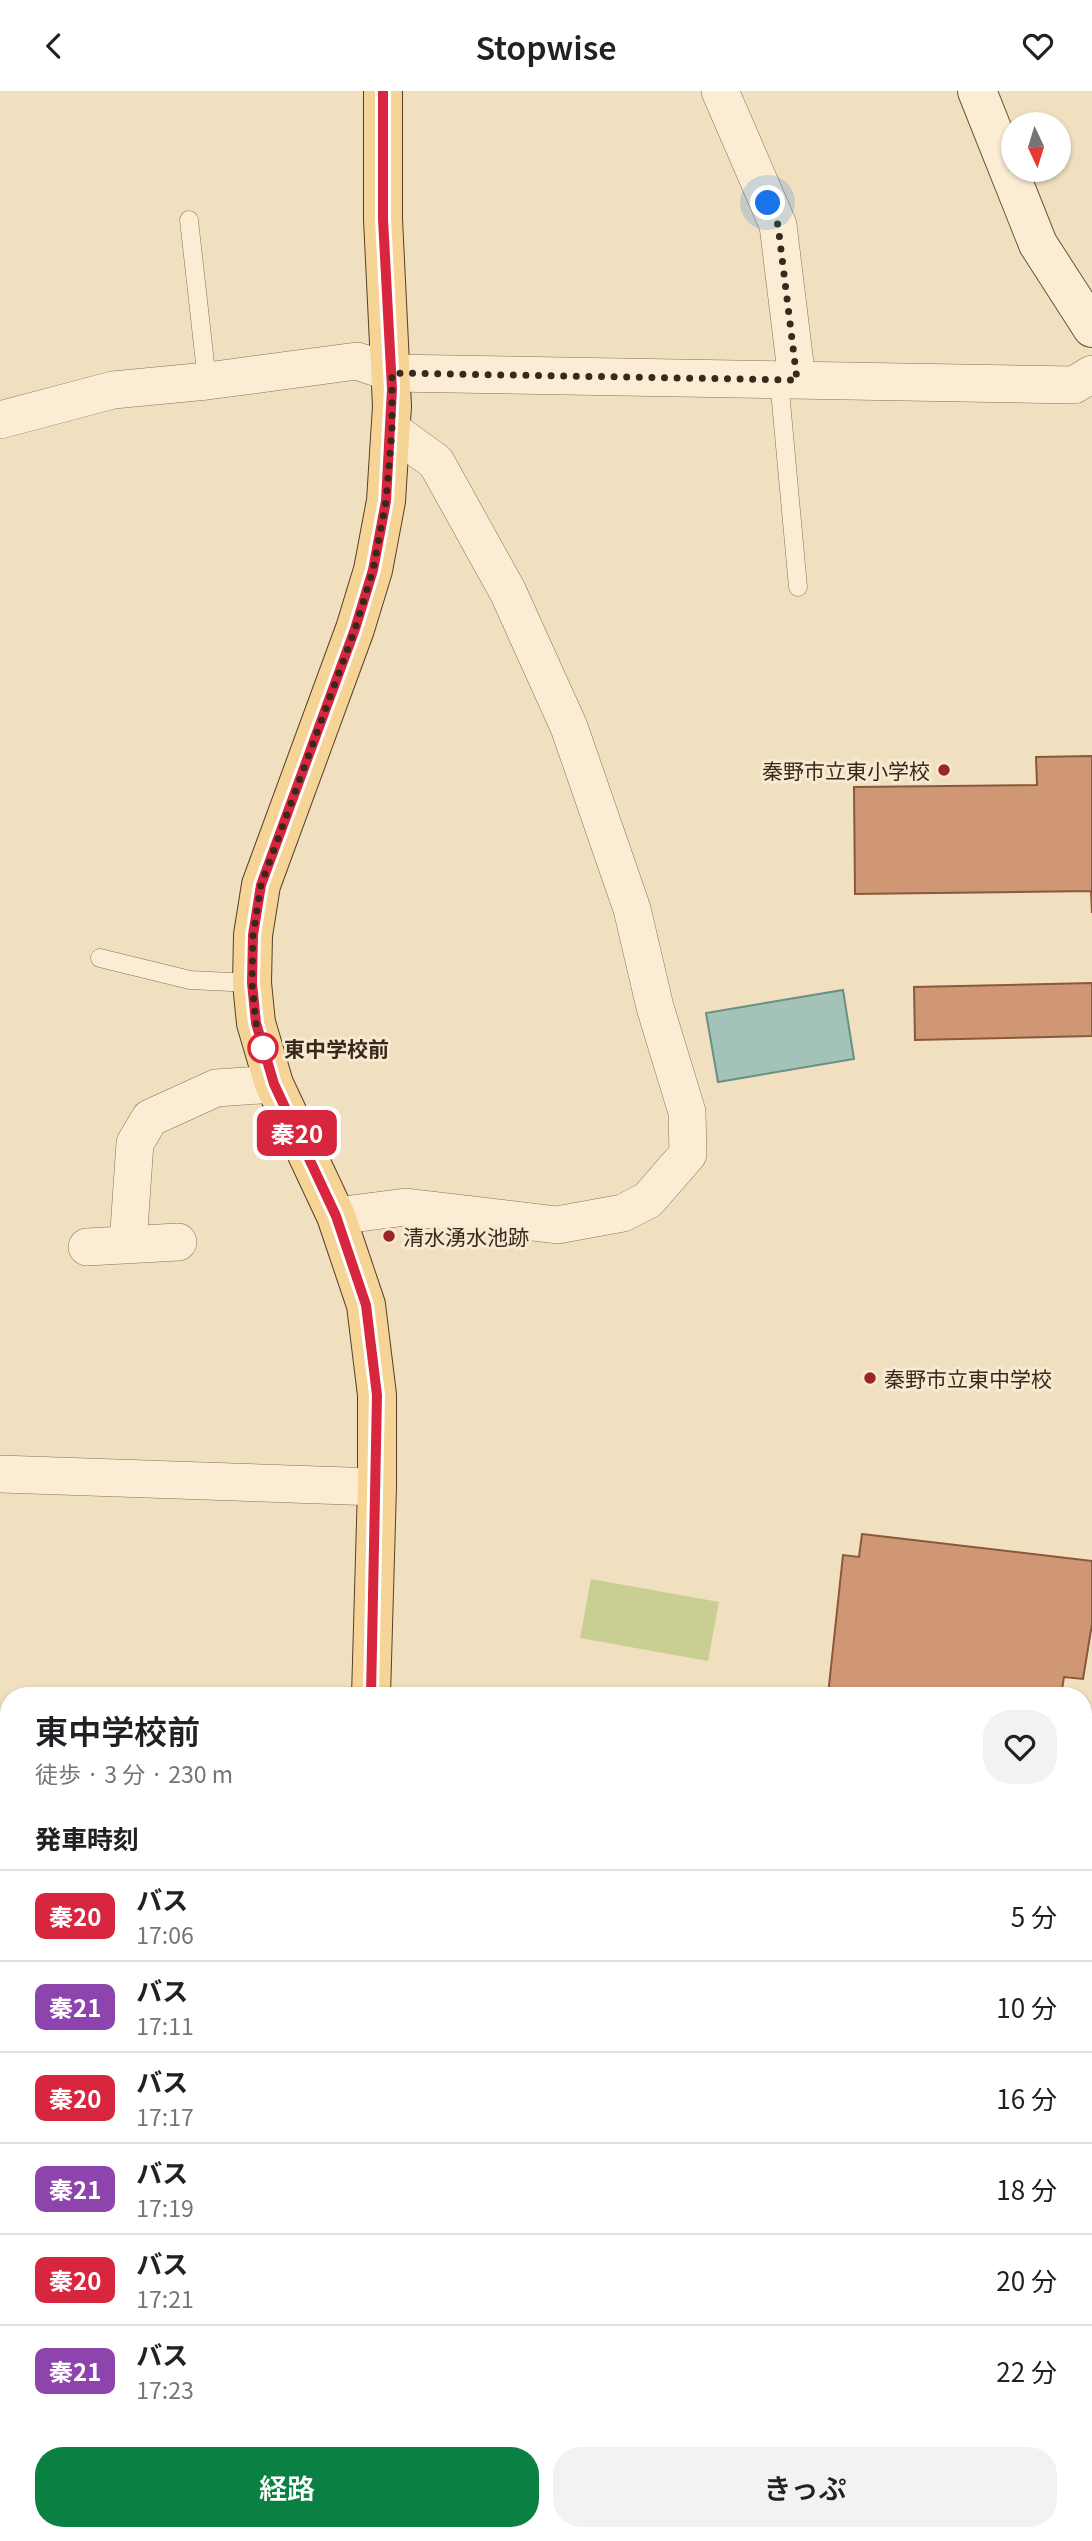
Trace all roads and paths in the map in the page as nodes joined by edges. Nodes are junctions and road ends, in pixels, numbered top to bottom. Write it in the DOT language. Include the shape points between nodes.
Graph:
graph roads {
  1 [pos="383,91"];
  2 [pos="720,91"];
  3 [pos="977,91"];
  4 [pos="189,220"];
  5 [pos="1092,328"];
  6 [pos="392,373"];
  7 [pos="1092,374"];
  8 [pos="788,380"];
  9 [pos="207,381"];
  10 [pos="0,420"];
  11 [pos="392,430"];
  12 [pos="798,587"];
  13 [pos="100,958"];
  14 [pos="252,983"];
  15 [pos="274,1084"];
  16 [pos="336,1216"];
  17 [pos="178,1242"];
  18 [pos="128,1244"];
  19 [pos="87,1247"];
  20 [pos="0,1474"];
  21 [pos="377,1487"];
  22 [pos="370,1687"];
  1 -- 6 [label="main road" via="383,219"];
  2 -- 8 [label="street" via="778,225"];
  3 -- 5 [label="street" via="1038,244"];
  4 -- 9 [label="lane"];
  6 -- 8 [label="street"];
  6 -- 9 [label="street" via="357,361"];
  6 -- 11 [label="main road"];
  7 -- 8 [label="street" via="1074,385"];
  8 -- 12 [label="lane"];
  9 -- 10 [label="street" via="113,390"];
  11 -- 14 [label="main road" via="386,501 373,570 261,885"];
  11 -- 16 [label="street" via="436,462 508,592 569,727 632,909 687,1112 688,1154 648,1200 623,1213 557,1225 406,1207"];
  13 -- 14 [label="lane" via="190,980"];
  14 -- 15 [label="main road" via="256,1023"];
  15 -- 16 [label="main road"];
  15 -- 18 [label="street" via="216,1088 150,1118 135,1143"];
  16 -- 21 [label="main road" via="366,1305 377,1395"];
  17 -- 18 [label="street"];
  18 -- 19 [label="street"];
  20 -- 21 [label="street"];
  21 -- 22 [label="main road"];
}
